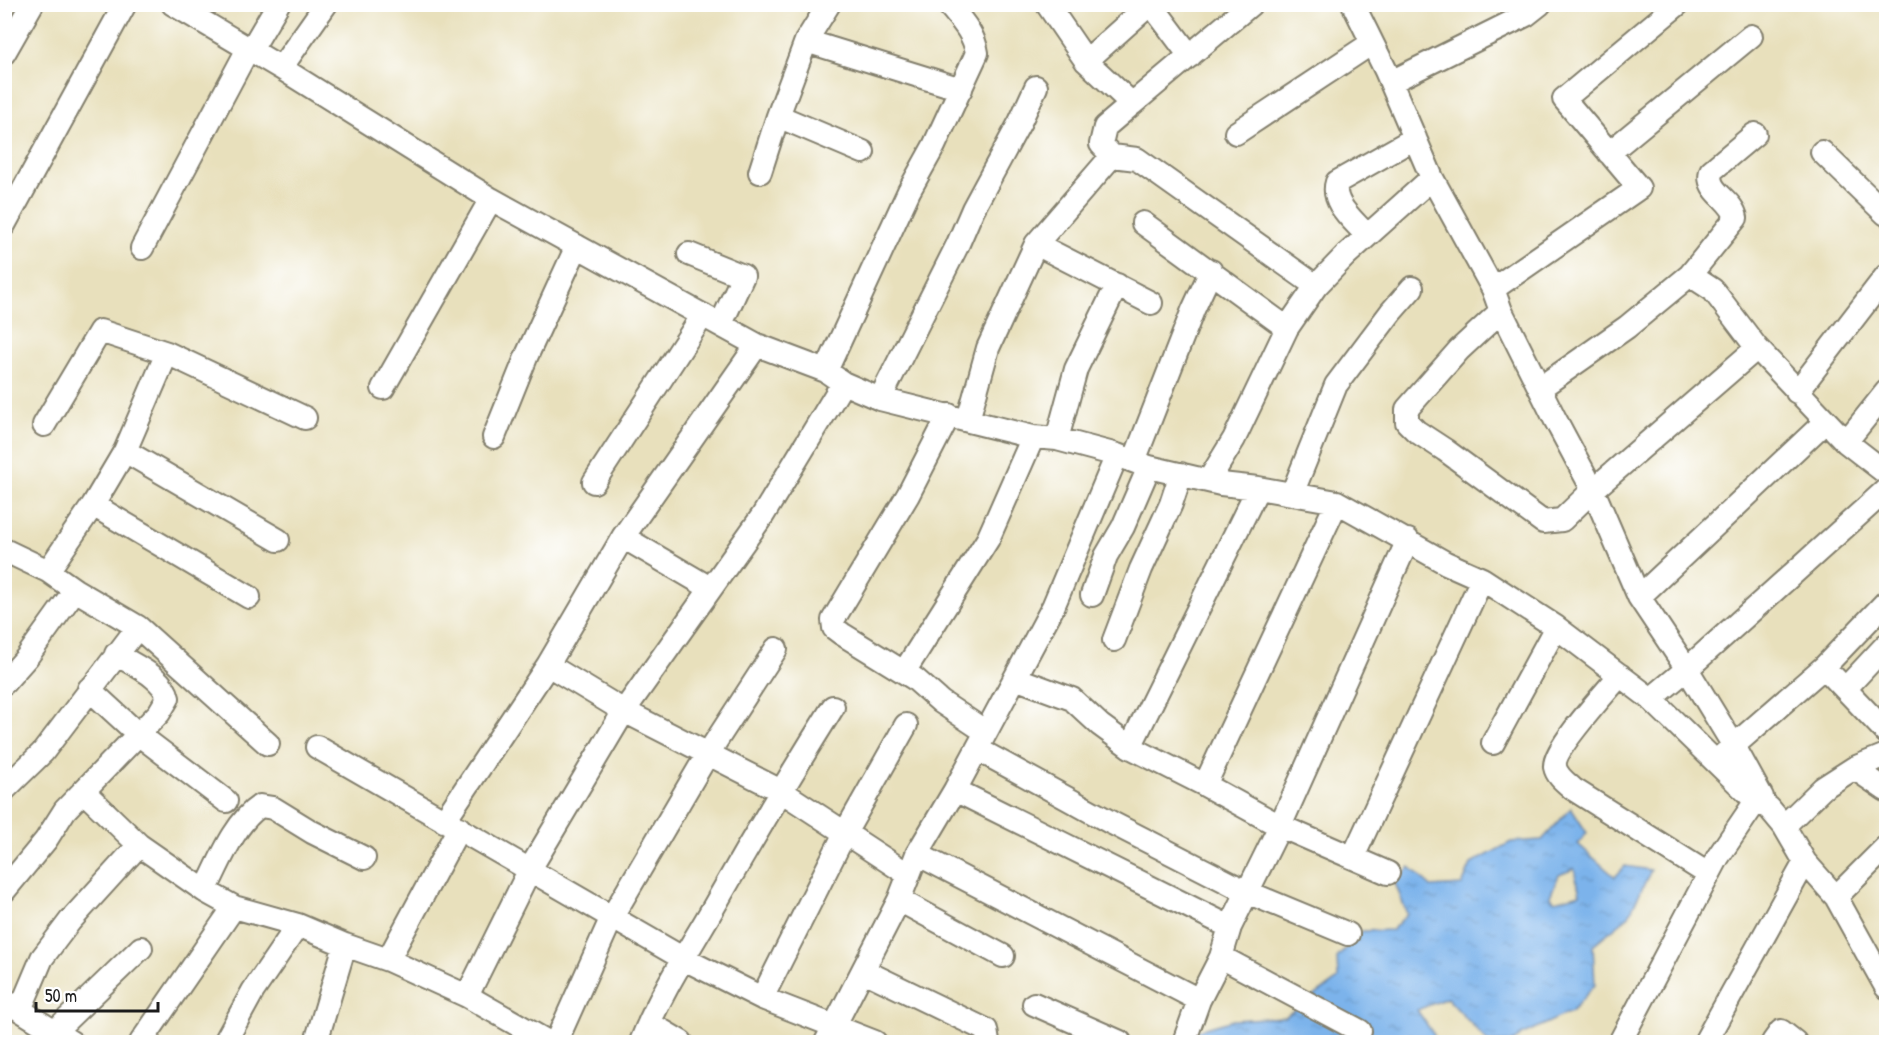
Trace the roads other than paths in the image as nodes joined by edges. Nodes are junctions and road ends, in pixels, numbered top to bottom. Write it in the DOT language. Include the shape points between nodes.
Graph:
graph roads {
  1 [pos="32,4"];
  2 [pos="125,4"];
  3 [pos="173,4"];
  4 [pos="278,4"];
  5 [pos="326,4"];
  6 [pos="829,4"];
  7 [pos="948,4"];
  8 [pos="1047,4"];
  9 [pos="1151,4"];
  10 [pos="1353,4"];
  11 [pos="1540,4"];
  12 [pos="1678,4"];
  13 [pos="1244,6"];
  14 [pos="204,12"];
  15 [pos="1751,36"];
  16 [pos="806,40"];
  17 [pos="1372,43"];
  18 [pos="250,50"];
  19 [pos="4,53"];
  20 [pos="1190,56"];
  21 [pos="1086,61"];
  22 [pos="281,68"];
  23 [pos="1391,82"];
  24 [pos="1036,87"];
  25 [pos="961,89"];
  26 [pos="1132,104"];
  27 [pos="778,116"];
  28 [pos="1236,133"];
  29 [pos="1755,134"];
  30 [pos="1415,138"];
  31 [pos="864,152"];
  32 [pos="1822,152"];
  33 [pos="1609,153"];
  34 [pos="1112,156"];
  35 [pos="760,172"];
  36 [pos="1432,178"];
  37 [pos="491,199"];
  38 [pos="1887,213"];
  39 [pos="1143,223"];
  40 [pos="4,225"];
  41 [pos="1367,236"];
  42 [pos="1036,244"];
  43 [pos="577,246"];
  44 [pos="142,248"];
  45 [pos="689,254"];
  46 [pos="1211,271"];
  47 [pos="1690,275"];
  48 [pos="1887,276"];
  49 [pos="1117,285"];
  50 [pos="1316,286"];
  51 [pos="1412,288"];
  52 [pos="1493,289"];
  53 [pos="1151,303"];
  54 [pos="1501,311"];
  55 [pos="712,320"];
  56 [pos="1287,328"];
  57 [pos="757,345"];
  58 [pos="1757,348"];
  59 [pos="167,353"];
  60 [pos="834,377"];
  61 [pos="383,388"];
  62 [pos="1540,388"];
  63 [pos="1797,392"];
  64 [pos="1887,392"];
  65 [pos="880,399"];
  66 [pos="305,418"];
  67 [pos="959,418"];
  68 [pos="1826,421"];
  69 [pos="44,425"];
  70 [pos="494,437"];
  71 [pos="1033,437"];
  72 [pos="1057,439"];
  73 [pos="1846,442"];
  74 [pos="125,451"];
  75 [pos="1133,461"];
  76 [pos="1887,473"];
  77 [pos="1181,474"];
  78 [pos="1209,480"];
  79 [pos="594,482"];
  80 [pos="1258,488"];
  81 [pos="1593,490"];
  82 [pos="1887,490"];
  83 [pos="1292,494"];
  84 [pos="1337,502"];
  85 [pos="93,505"];
  86 [pos="623,537"];
  87 [pos="278,540"];
  88 [pos="1408,540"];
  89 [pos="7,555"];
  90 [pos="48,571"];
  91 [pos="1482,579"];
  92 [pos="710,588"];
  93 [pos="75,590"];
  94 [pos="1092,595"];
  95 [pos="249,597"];
  96 [pos="1639,597"];
  97 [pos="1887,602"];
  98 [pos="138,627"];
  99 [pos="1556,627"];
  100 [pos="1114,640"];
  101 [pos="1887,645"];
  102 [pos="776,649"];
  103 [pos="116,654"];
  104 [pos="548,665"];
  105 [pos="1824,667"];
  106 [pos="1687,669"];
  107 [pos="904,672"];
  108 [pos="1620,675"];
  109 [pos="1015,678"];
  110 [pos="4,683"];
  111 [pos="90,689"];
  112 [pos="1845,689"];
  113 [pos="1651,699"];
  114 [pos="834,706"];
  115 [pos="624,711"];
  116 [pos="906,725"];
  117 [pos="1887,732"];
  118 [pos="138,734"];
  119 [pos="982,741"];
  120 [pos="1493,742"];
  121 [pos="268,744"];
  122 [pos="1734,746"];
  123 [pos="317,747"];
  124 [pos="1130,747"];
  125 [pos="707,755"];
  126 [pos="1887,755"];
  127 [pos="1716,761"];
  128 [pos="1854,768"];
  129 [pos="8,778"];
  130 [pos="1205,785"];
  131 [pos="955,790"];
  132 [pos="1887,790"];
  133 [pos="83,791"];
  134 [pos="781,791"];
  135 [pos="226,801"];
  136 [pos="1762,805"];
  137 [pos="451,825"];
  138 [pos="1280,826"];
  139 [pos="1784,826"];
  140 [pos="845,833"];
  141 [pos="139,844"];
  142 [pos="1887,847"];
  143 [pos="1353,856"];
  144 [pos="364,858"];
  145 [pos="1805,862"];
  146 [pos="913,865"];
  147 [pos="530,869"];
  148 [pos="1388,873"];
  149 [pos="1708,874"];
  150 [pos="4,891"];
  151 [pos="205,891"];
  152 [pos="1247,892"];
  153 [pos="1836,897"];
  154 [pos="899,900"];
  155 [pos="234,907"];
  156 [pos="612,917"];
  157 [pos="298,925"];
  158 [pos="1230,927"];
  159 [pos="1348,934"];
  160 [pos="345,945"];
  161 [pos="141,948"];
  162 [pos="1003,956"];
  163 [pos="1221,957"];
  164 [pos="684,959"];
  165 [pos="388,960"];
  166 [pos="864,971"];
  167 [pos="1887,987"];
  168 [pos="467,996"];
  169 [pos="762,998"];
  170 [pos="1199,1000"];
  171 [pos="1034,1004"];
  172 [pos="12,1005"];
  173 [pos="1360,1031"];
  174 [pos="645,1033"];
  175 [pos="830,1035"];
  176 [pos="63,1037"];
  177 [pos="141,1042"];
  178 [pos="225,1042"];
  179 [pos="316,1042"];
  180 [pos="548,1042"];
  181 [pos="556,1042"];
  182 [pos="681,1042"];
  183 [pos="875,1042"];
  184 [pos="988,1042"];
  185 [pos="1120,1042"];
  186 [pos="1184,1042"];
  187 [pos="1620,1042"];
  188 [pos="1705,1042"];
  189 [pos="1773,1042"];
  190 [pos="1795,1042"];
  1 -- 19 [label="street"];
  2 -- 40 [label="street"];
  3 -- 14 [label="street"];
  4 -- 18 [label="street"];
  5 -- 22 [label="street"];
  6 -- 16 [label="street"];
  7 -- 25 [label="street" via="968,27 977,53"];
  8 -- 21 [label="street"];
  9 -- 20 [label="street"];
  9 -- 21 [label="street"];
  10 -- 17 [label="street"];
  11 -- 23 [label="street" via="1526,15"];
  12 -- 33 [label="street" via="1564,99"];
  13 -- 20 [label="street"];
  14 -- 18 [label="street"];
  15 -- 33 [label="street"];
  16 -- 25 [label="street"];
  16 -- 27 [label="street"];
  17 -- 23 [label="street"];
  17 -- 28 [label="street"];
  18 -- 22 [label="street"];
  18 -- 44 [label="street"];
  20 -- 26 [label="street"];
  21 -- 26 [label="street"];
  22 -- 37 [label="street"];
  23 -- 30 [label="street"];
  24 -- 65 [label="street"];
  25 -- 60 [label="street" via="909,191"];
  26 -- 34 [label="street" via="1105,127 1101,144"];
  27 -- 31 [label="street"];
  27 -- 35 [label="street"];
  29 -- 47 [label="street" via="1711,171 1712,186 1735,211 1736,218"];
  30 -- 36 [label="street"];
  30 -- 41 [label="street" via="1337,182 1334,191 1338,202"];
  32 -- 38 [label="street"];
  33 -- 52 [label="street" via="1639,188"];
  34 -- 42 [label="street"];
  34 -- 50 [label="street" via="1137,159"];
  36 -- 41 [label="street"];
  36 -- 52 [label="street"];
  37 -- 43 [label="street"];
  37 -- 61 [label="street"];
  39 -- 46 [label="street"];
  41 -- 50 [label="street"];
  42 -- 49 [label="street"];
  42 -- 67 [label="street"];
  43 -- 55 [label="street"];
  43 -- 70 [label="street"];
  45 -- 55 [label="street" via="743,276"];
  46 -- 56 [label="street"];
  46 -- 75 [label="street"];
  47 -- 58 [label="street" via="1713,290"];
  47 -- 62 [label="street" via="1627,327"];
  48 -- 63 [label="street"];
  49 -- 53 [label="street"];
  49 -- 72 [label="street" via="1076,369"];
  50 -- 56 [label="street"];
  51 -- 83 [label="street" via="1336,385"];
  52 -- 54 [label="street"];
  54 -- 62 [label="street"];
  54 -- 81 [label="street" via="1459,350 1407,409 1407,422 1544,522 1563,520"];
  55 -- 57 [label="street"];
  55 -- 79 [label="street"];
  56 -- 78 [label="street" via="1234,439"];
  57 -- 60 [label="street"];
  57 -- 86 [label="street"];
  58 -- 63 [label="street"];
  58 -- 81 [label="street"];
  59 -- 66 [label="street"];
  59 -- 69 [label="street" via="100,331"];
  59 -- 74 [label="street"];
  60 -- 65 [label="street"];
  60 -- 92 [label="street" via="763,515"];
  62 -- 81 [label="street"];
  63 -- 68 [label="street"];
  64 -- 73 [label="street"];
  65 -- 67 [label="street"];
  67 -- 71 [label="street"];
  67 -- 107 [label="street" via="832,620 834,628 842,634"];
  68 -- 73 [label="street"];
  68 -- 96 [label="street"];
  71 -- 72 [label="street"];
  71 -- 107 [label="street" via="988,538"];
  72 -- 75 [label="street"];
  73 -- 76 [label="street"];
  74 -- 85 [label="street"];
  74 -- 87 [label="street"];
  75 -- 77 [label="street"];
  75 -- 94 [label="street" via="1123,527 1106,556"];
  75 -- 109 [label="street"];
  77 -- 78 [label="street"];
  77 -- 100 [label="street"];
  78 -- 80 [label="street"];
  80 -- 83 [label="street"];
  80 -- 124 [label="street"];
  81 -- 96 [label="street"];
  82 -- 106 [label="street"];
  83 -- 84 [label="street"];
  84 -- 88 [label="street"];
  84 -- 130 [label="street"];
  85 -- 90 [label="street"];
  85 -- 95 [label="street"];
  86 -- 92 [label="street"];
  86 -- 104 [label="street"];
  88 -- 91 [label="street"];
  88 -- 138 [label="street"];
  89 -- 90 [label="street"];
  90 -- 93 [label="street"];
  91 -- 99 [label="street"];
  91 -- 143 [label="street"];
  92 -- 115 [label="street"];
  93 -- 98 [label="street"];
  93 -- 110 [label="street"];
  96 -- 106 [label="street"];
  97 -- 105 [label="street"];
  98 -- 103 [label="street"];
  98 -- 121 [label="street"];
  99 -- 108 [label="street"];
  99 -- 120 [label="street"];
  101 -- 112 [label="street"];
  102 -- 125 [label="street"];
  103 -- 111 [label="street"];
  103 -- 118 [label="street" via="167,691 168,698 159,712"];
  104 -- 115 [label="street"];
  104 -- 137 [label="street"];
  105 -- 112 [label="street"];
  105 -- 122 [label="street"];
  106 -- 113 [label="street"];
  106 -- 122 [label="street"];
  107 -- 119 [label="street"];
  108 -- 113 [label="street"];
  108 -- 149 [label="street" via="1556,756 1559,776"];
  109 -- 119 [label="street"];
  109 -- 124 [label="street" via="1072,699"];
  111 -- 118 [label="street"];
  111 -- 129 [label="street" via="43,752"];
  112 -- 117 [label="street"];
  113 -- 127 [label="street"];
  114 -- 134 [label="street"];
  115 -- 125 [label="street"];
  115 -- 147 [label="street"];
  116 -- 140 [label="street"];
  118 -- 133 [label="street"];
  118 -- 135 [label="street"];
  119 -- 131 [label="street"];
  119 -- 152 [label="street" via="1112,823"];
  122 -- 127 [label="street"];
  122 -- 136 [label="street"];
  123 -- 137 [label="street"];
  124 -- 130 [label="street"];
  125 -- 134 [label="street"];
  125 -- 156 [label="street"];
  126 -- 128 [label="street"];
  127 -- 136 [label="street"];
  128 -- 132 [label="street"];
  128 -- 139 [label="street" via="1823,788"];
  130 -- 138 [label="street"];
  131 -- 146 [label="street"];
  131 -- 158 [label="street"];
  133 -- 141 [label="street"];
  133 -- 150 [label="street"];
  134 -- 140 [label="street"];
  134 -- 164 [label="street"];
  136 -- 139 [label="street"];
  136 -- 149 [label="street" via="1718,856"];
  137 -- 147 [label="street"];
  137 -- 165 [label="street"];
  138 -- 143 [label="street"];
  138 -- 152 [label="street"];
  139 -- 145 [label="street"];
  140 -- 146 [label="street"];
  140 -- 169 [label="street"];
  141 -- 151 [label="street"];
  141 -- 172 [label="street" via="70,921"];
  142 -- 153 [label="street"];
  143 -- 148 [label="street"];
  144 -- 151 [label="street" via="273,808 260,806 241,824"];
  145 -- 153 [label="street"];
  145 -- 188 [label="street"];
  146 -- 154 [label="street"];
  146 -- 170 [label="street"];
  147 -- 156 [label="street"];
  147 -- 168 [label="street"];
  149 -- 187 [label="street"];
  151 -- 155 [label="street"];
  152 -- 158 [label="street"];
  152 -- 159 [label="street"];
  153 -- 167 [label="street"];
  154 -- 162 [label="street"];
  154 -- 166 [label="street"];
  155 -- 157 [label="street"];
  155 -- 177 [label="street"];
  156 -- 164 [label="street"];
  156 -- 181 [label="street"];
  157 -- 160 [label="street"];
  157 -- 178 [label="street" via="253,991"];
  158 -- 163 [label="street"];
  160 -- 165 [label="street"];
  160 -- 179 [label="street"];
  161 -- 176 [label="street"];
  163 -- 170 [label="street"];
  163 -- 173 [label="street"];
  164 -- 169 [label="street"];
  164 -- 174 [label="street"];
  165 -- 168 [label="street"];
  166 -- 175 [label="street"];
  166 -- 184 [label="street" via="986,1029"];
  168 -- 180 [label="street"];
  169 -- 175 [label="street"];
  170 -- 186 [label="street"];
  171 -- 185 [label="street"];
  172 -- 176 [label="street"];
  174 -- 182 [label="street"];
  175 -- 183 [label="street"];
  189 -- 190 [label="street" via="1781,1031"];
}
